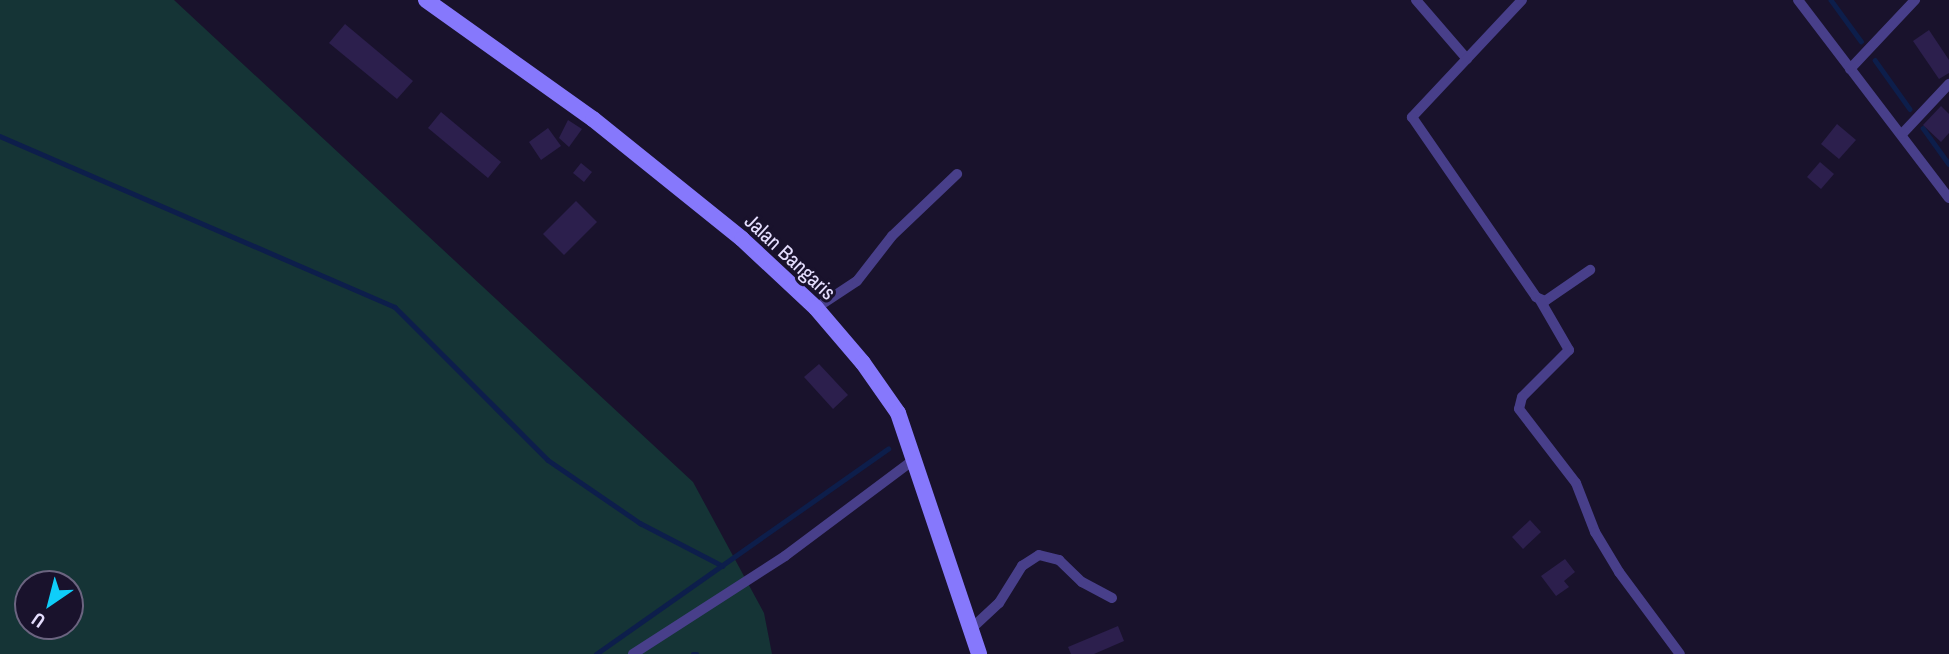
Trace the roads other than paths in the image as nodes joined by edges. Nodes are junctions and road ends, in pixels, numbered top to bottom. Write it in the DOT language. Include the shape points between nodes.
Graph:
graph roads {
  1 [pos="426,0"];
  2 [pos="1416,0"];
  3 [pos="1522,0"];
  4 [pos="1798,0"];
  5 [pos="1915,0"];
  6 [pos="1467,60"];
  7 [pos="1850,69"];
  8 [pos="1949,84"];
  9 [pos="1902,134"];
  10 [pos="957,174"];
  11 [pos="1949,198"];
  12 [pos="1590,270"];
  13 [pos="1540,300"];
  14 [pos="816,308"];
  15 [pos="912,461"];
  16 [pos="1112,598"];
  17 [pos="972,628"];
  18 [pos="633,654"];
  19 [pos="979,654"];
  20 [pos="1680,654"];
  1 -- 14 [label="street, Jalan Bangaris" via="656,169 742,239"];
  2 -- 6 [label="street"];
  3 -- 6 [label="street"];
  4 -- 7 [label="street"];
  5 -- 7 [label="street"];
  6 -- 13 [label="street" via="1412,117 1462,196"];
  7 -- 9 [label="street"];
  8 -- 9 [label="street"];
  9 -- 11 [label="street"];
  10 -- 14 [label="street" via="892,236 857,281"];
  12 -- 13 [label="street" via="1552,297"];
  13 -- 20 [label="street" via="1569,351 1522,397 1518,409 1576,483 1595,532 1619,572"];
  14 -- 15 [label="street, Jalan Bangaris" via="894,402"];
  15 -- 17 [label="street, Jalan Bangaris"];
  15 -- 18 [label="street" via="785,556"];
  16 -- 17 [label="street" via="1083,582 1059,560 1039,555 1023,566 999,603"];
  17 -- 19 [label="street, Jalan Bangaris"];
}
